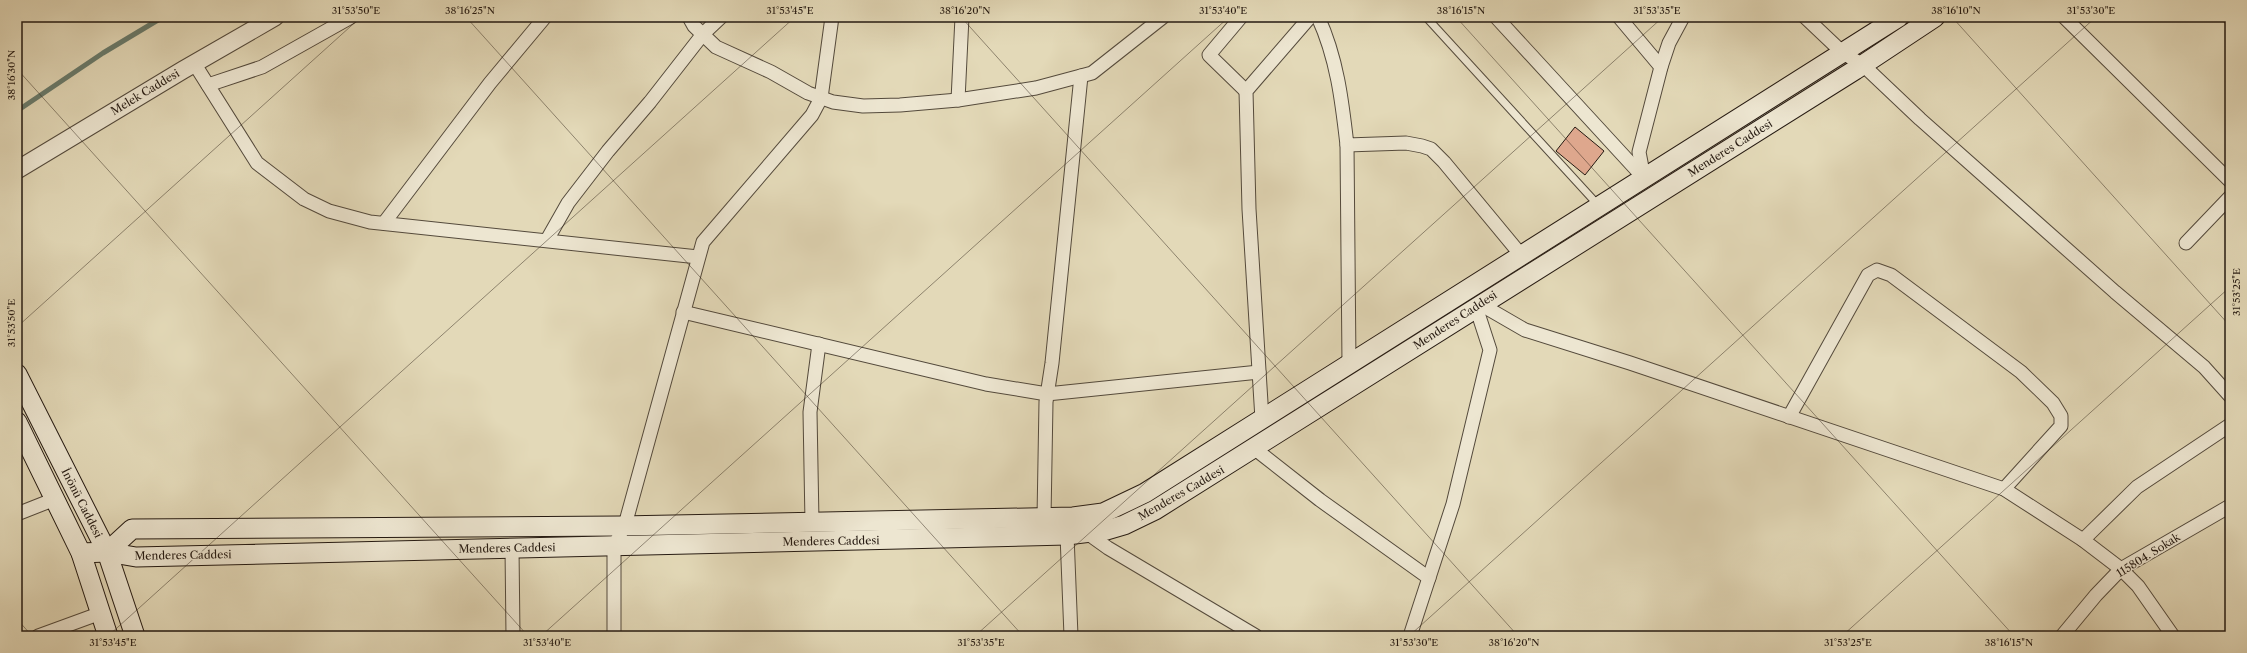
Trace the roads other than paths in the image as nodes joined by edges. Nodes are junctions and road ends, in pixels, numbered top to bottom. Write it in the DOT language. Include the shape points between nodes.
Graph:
graph roads {
  1 [pos="275,17"];
  2 [pos="351,17"];
  3 [pos="545,17"];
  4 [pos="689,17"];
  5 [pos="721,17"];
  6 [pos="832,17"];
  7 [pos="962,17"];
  8 [pos="1163,17"];
  9 [pos="1241,17"];
  10 [pos="1310,17"];
  11 [pos="1318,17"];
  12 [pos="1426,17"];
  13 [pos="1496,17"];
  14 [pos="1619,17"];
  15 [pos="1683,17"];
  16 [pos="1805,17"];
  17 [pos="1899,17"];
  18 [pos="1935,17"];
  19 [pos="2064,17"];
  20 [pos="703,34"];
  21 [pos="1843,53"];
  22 [pos="194,63"];
  23 [pos="1863,65"];
  24 [pos="1661,67"];
  25 [pos="1081,76"];
  26 [pos="208,85"];
  27 [pos="1246,91"];
  28 [pos="821,98"];
  29 [pos="958,100"];
  30 [pos="1347,145"];
  31 [pos="17,170"];
  32 [pos="1644,178"];
  33 [pos="2230,180"];
  34 [pos="2230,197"];
  35 [pos="1599,206"];
  36 [pos="384,223"];
  37 [pos="546,240"];
  38 [pos="2186,243"];
  39 [pos="1521,255"];
  40 [pos="698,257"];
  41 [pos="1478,305"];
  42 [pos="683,312"];
  43 [pos="819,344"];
  44 [pos="1349,364"];
  45 [pos="1259,372"];
  46 [pos="17,374"];
  47 [pos="1047,394"];
  48 [pos="2230,396"];
  49 [pos="1789,417"];
  50 [pos="1262,419"];
  51 [pos="17,422"];
  52 [pos="2230,425"];
  53 [pos="1255,449"];
  54 [pos="2004,489"];
  55 [pos="54,499"];
  56 [pos="2229,509"];
  57 [pos="17,514"];
  58 [pos="1044,518"];
  59 [pos="812,522"];
  60 [pos="625,526"];
  61 [pos="1087,533"];
  62 [pos="1067,536"];
  63 [pos="2083,540"];
  64 [pos="614,546"];
  65 [pos="512,548"];
  66 [pos="107,552"];
  67 [pos="81,553"];
  68 [pos="2121,569"];
  69 [pos="1429,578"];
  70 [pos="101,613"];
  71 [pos="38,636"];
  72 [pos="108,636"];
  73 [pos="135,636"];
  74 [pos="514,636"];
  75 [pos="614,636"];
  76 [pos="1071,636"];
  77 [pos="1256,636"];
  78 [pos="1410,636"];
  79 [pos="2062,636"];
  80 [pos="2173,636"];
  1 -- 22 [label="street, Melek Caddesi"];
  2 -- 26 [label="street" via="262,67"];
  3 -- 36 [label="street" via="490,83"];
  4 -- 20 [label="street"];
  5 -- 20 [label="street"];
  6 -- 28 [label="street"];
  7 -- 29 [label="street"];
  8 -- 25 [label="street" via="1092,73"];
  9 -- 27 [label="street" via="1209,55"];
  10 -- 27 [label="street"];
  11 -- 30 [label="street" via="1328,39 1342,92"];
  12 -- 35 [label="lane"];
  13 -- 32 [label="street"];
  14 -- 24 [label="street"];
  15 -- 24 [label="street" via="1669,43"];
  16 -- 21 [label="street"];
  17 -- 21 [label="main road, Menderes Caddesi"];
  18 -- 23 [label="main road, Menderes Caddesi"];
  19 -- 33 [label="street"];
  20 -- 28 [label="street" via="716,47"];
  20 -- 37 [label="street" via="568,203"];
  21 -- 23 [label="street"];
  21 -- 32 [label="main road, Menderes Caddesi"];
  22 -- 26 [label="street"];
  22 -- 31 [label="street, Melek Caddesi"];
  23 -- 41 [label="main road, Menderes Caddesi"];
  23 -- 48 [label="street" via="1961,156 2204,367"];
  24 -- 32 [label="street" via="1639,152"];
  25 -- 29 [label="street" via="1036,88"];
  25 -- 47 [label="street"];
  26 -- 36 [label="street" via="257,162 277,179 304,199 329,211"];
  27 -- 45 [label="street" via="1249,209"];
  28 -- 29 [label="street" via="864,106"];
  28 -- 40 [label="street" via="812,115 703,242"];
  30 -- 39 [label="street" via="1406,143 1431,149"];
  30 -- 44 [label="street"];
  32 -- 35 [label="main road, Menderes Caddesi"];
  34 -- 38 [label="street"];
  35 -- 39 [label="main road, Menderes Caddesi"];
  36 -- 37 [label="street"];
  37 -- 40 [label="street"];
  39 -- 44 [label="main road, Menderes Caddesi"];
  40 -- 42 [label="street"];
  41 -- 49 [label="street" via="1525,330"];
  41 -- 53 [label="main road, Menderes Caddesi"];
  41 -- 69 [label="street" via="1490,350 1453,504"];
  42 -- 43 [label="street"];
  42 -- 60 [label="street"];
  43 -- 47 [label="street" via="986,384"];
  43 -- 59 [label="street" via="810,412"];
  44 -- 50 [label="main road, Menderes Caddesi"];
  45 -- 47 [label="street"];
  45 -- 50 [label="street"];
  46 -- 66 [label="main road, İnönü Caddesi"];
  47 -- 58 [label="street"];
  49 -- 54 [label="street"];
  49 -- 54 [label="street" via="1868,275 1877,270 1891,275 2021,372 2053,403 2061,416 2061,426"];
  50 -- 58 [label="main road, Menderes Caddesi" via="1120,506 1088,516"];
  51 -- 55 [label="main road, İnönü Caddesi"];
  52 -- 63 [label="street" via="2137,487"];
  53 -- 61 [label="main road, Menderes Caddesi" via="1150,513 1124,524"];
  53 -- 69 [label="street" via="1320,500"];
  54 -- 63 [label="street"];
  55 -- 57 [label="street"];
  55 -- 67 [label="main road, İnönü Caddesi"];
  56 -- 68 [label="street, 115804. Sokak"];
  58 -- 59 [label="main road, Menderes Caddesi"];
  59 -- 60 [label="main road, Menderes Caddesi"];
  60 -- 64 [label="street"];
  60 -- 66 [label="main road, Menderes Caddesi" via="132,529"];
  61 -- 62 [label="main road, Menderes Caddesi"];
  61 -- 77 [label="street"];
  62 -- 64 [label="main road, Menderes Caddesi"];
  62 -- 76 [label="street"];
  63 -- 68 [label="street"];
  64 -- 65 [label="main road, Menderes Caddesi"];
  64 -- 75 [label="street"];
  65 -- 66 [label="main road, Menderes Caddesi" via="136,557"];
  65 -- 74 [label="street"];
  66 -- 67 [label="main road"];
  66 -- 73 [label="main road, İnönü Caddesi"];
  67 -- 70 [label="main road, İnönü Caddesi"];
  68 -- 79 [label="street, 115804. Sokak"];
  68 -- 80 [label="street" via="2138,586"];
  69 -- 78 [label="street"];
  70 -- 71 [label="street"];
  70 -- 72 [label="main road, İnönü Caddesi"];
}
